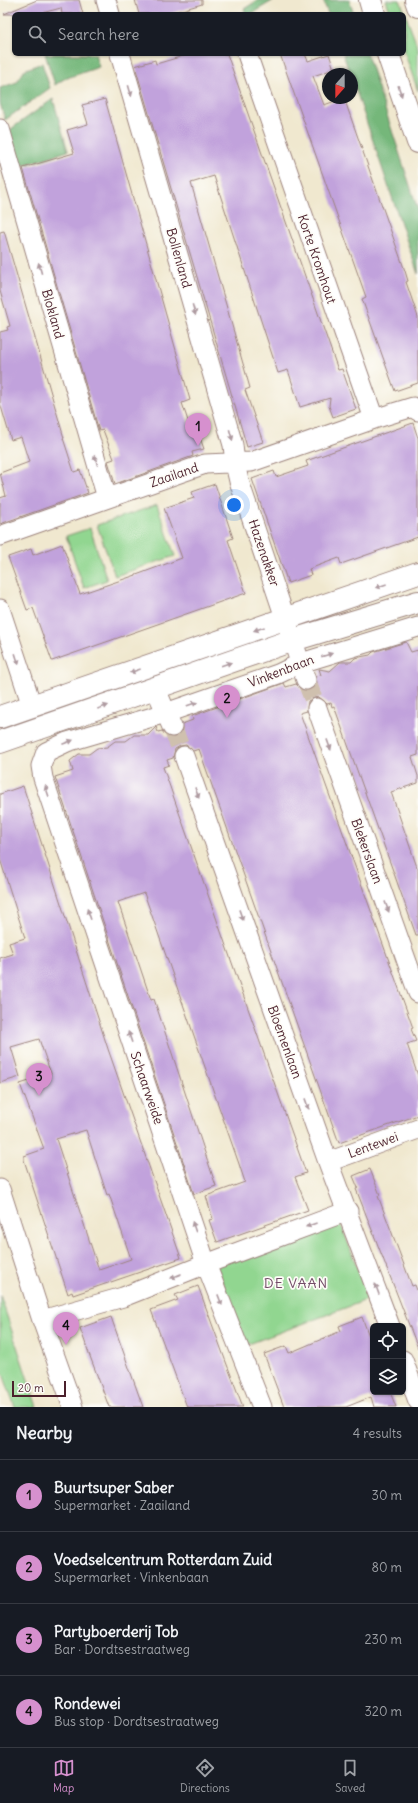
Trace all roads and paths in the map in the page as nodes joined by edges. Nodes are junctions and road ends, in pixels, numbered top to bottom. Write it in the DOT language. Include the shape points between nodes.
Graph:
graph roads {
  1 [pos="106,0"];
  2 [pos="370,0"];
  3 [pos="416,0"];
  4 [pos="418,6"];
  5 [pos="109,12"];
  6 [pos="373,12"];
  7 [pos="123,56"];
  8 [pos="248,56"];
  9 [pos="389,56"];
  10 [pos="0,129"];
  11 [pos="418,142"];
  12 [pos="418,411"];
  13 [pos="374,419"];
  14 [pos="235,464"];
  15 [pos="107,498"];
  16 [pos="0,536"];
  17 [pos="418,573"];
  18 [pos="418,602"];
  19 [pos="0,609"];
  20 [pos="287,619"];
  21 [pos="418,627"];
  22 [pos="300,659"];
  23 [pos="156,689"];
  24 [pos="32,706"];
  25 [pos="317,708"];
  26 [pos="0,717"];
  27 [pos="169,720"];
  28 [pos="0,742"];
  29 [pos="184,756"];
  30 [pos="41,766"];
  31 [pos="418,993"];
  32 [pos="418,1129"];
  33 [pos="328,1162"];
  34 [pos="0,1189"];
  35 [pos="348,1211"];
  36 [pos="206,1264"];
  37 [pos="42,1320"];
  38 [pos="389,1323"];
  39 [pos="406,1368"];
  40 [pos="418,1400"];
  41 [pos="73,1407"];
  42 [pos="262,1407"];
  1 -- 5 [label="street"];
  2 -- 6 [label="main road"];
  3 -- 4 [label="main road"];
  7 -- 14 [label="street, Bollenland, one-way" via="234,445"];
  8 -- 13 [label="street, Korte Kromhout"];
  9 -- 11 [label="main road, one-way"];
  15 -- 10 [label="street, Blokland, one-way"];
  12 -- 13 [label="street" via="413,407"];
  13 -- 14 [label="street, Zaailand" via="251,462"];
  14 -- 15 [label="street, Zaailand" via="205,464"];
  14 -- 20 [label="street, Hazenakker"];
  15 -- 16 [label="street, Zaailand"];
  17 -- 20 [label="main road, one-way"];
  18 -- 22 [label="main road, Vinkenbaan"];
  19 -- 24 [label="street, one-way"];
  20 -- 22 [label="street, Vinkenbaan"];
  20 -- 24 [label="main road, one-way"];
  22 -- 21 [label="street, Vinkenbaan, one-way"];
  23 -- 22 [label="main road, Vinkenbaan, one-way"];
  27 -- 22 [label="street, Vinkenbaan, one-way" via="278,674"];
  23 -- 27 [label="street"];
  28 -- 23 [label="main road, Vinkenbaan, one-way"];
  24 -- 26 [label="main road"];
  25 -- 31 [label="street, Blekerslaan, one-way"];
  30 -- 27 [label="street, Vinkenbaan, one-way" via="46,752 67,742"];
  29 -- 33 [label="street, Bloemenlaan, one-way"];
  36 -- 30 [label="street, Schaarweide, one-way"];
  32 -- 33 [label="street, Lentewei"];
  33 -- 35 [label="street, Bloemenlaan"];
  34 -- 37 [label="street"];
  35 -- 36 [label="street, one-way"];
  38 -- 35 [label="street, Bloemenlaan, one-way"];
  36 -- 37 [label="street, one-way" via="123,1297"];
  36 -- 42 [label="street, Schaarweide, one-way"];
  37 -- 41 [label="street"];
  39 -- 40 [label="street"];
}
